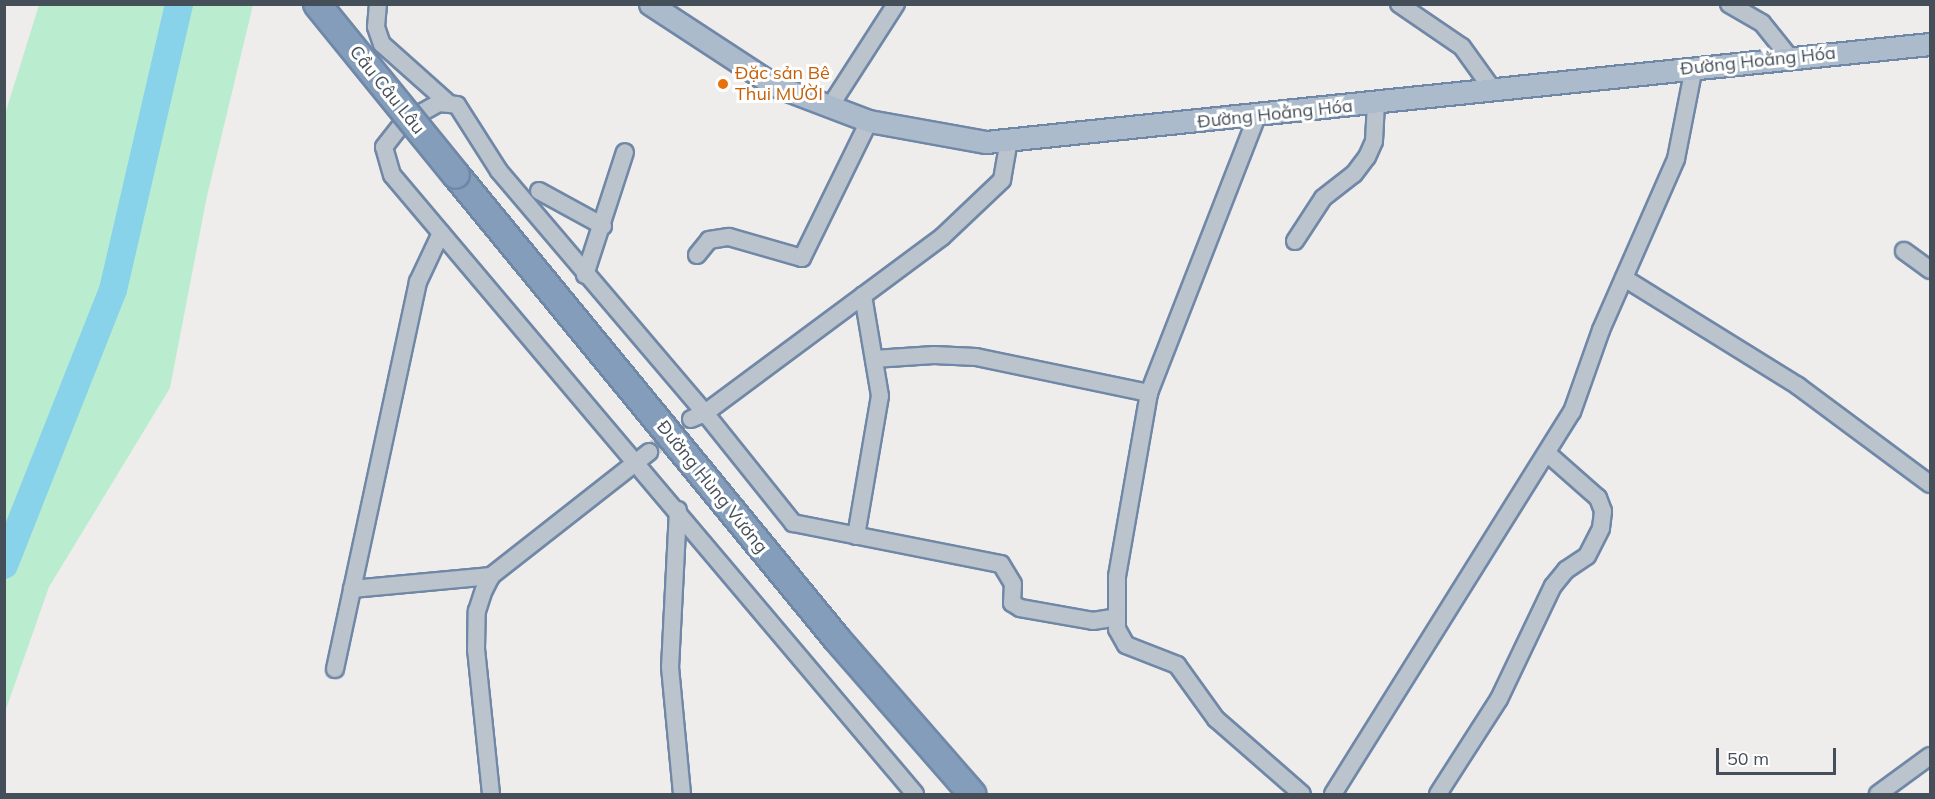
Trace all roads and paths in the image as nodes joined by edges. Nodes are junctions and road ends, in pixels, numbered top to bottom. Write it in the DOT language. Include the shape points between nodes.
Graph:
graph roads {
  1 [pos="317,4"];
  2 [pos="378,4"];
  3 [pos="650,4"];
  4 [pos="896,4"];
  5 [pos="1399,4"];
  6 [pos="1729,4"];
  7 [pos="1930,44"];
  8 [pos="1790,58"];
  9 [pos="1694,68"];
  10 [pos="1494,90"];
  11 [pos="447,102"];
  12 [pos="1376,103"];
  13 [pos="829,108"];
  14 [pos="1257,116"];
  15 [pos="869,121"];
  16 [pos="1009,140"];
  17 [pos="625,152"];
  18 [pos="456,175"];
  19 [pos="539,191"];
  20 [pos="603,226"];
  21 [pos="441,233"];
  22 [pos="1295,241"];
  23 [pos="1904,251"];
  24 [pos="697,255"];
  25 [pos="1930,270"];
  26 [pos="585,275"];
  27 [pos="1624,278"];
  28 [pos="863,296"];
  29 [pos="874,359"];
  30 [pos="1149,393"];
  31 [pos="698,416"];
  32 [pos="1547,453"];
  33 [pos="643,456"];
  34 [pos="1930,484"];
  35 [pos="678,510"];
  36 [pos="856,536"];
  37 [pos="491,576"];
  38 [pos="352,589"];
  39 [pos="1117,617"];
  40 [pos="335,669"];
  41 [pos="1930,756"];
  42 [pos="491,795"];
  43 [pos="682,795"];
  44 [pos="915,795"];
  45 [pos="972,795"];
  46 [pos="1302,795"];
  47 [pos="1333,795"];
  48 [pos="1438,795"];
  49 [pos="1878,795"];
  1 -- 18 [label="highway, Cầu Câu Lâu, bridge"];
  2 -- 11 [label="street" via="376,27 382,44"];
  3 -- 13 [label="main road, Đường Hoằng Hóa" via="774,85"];
  4 -- 13 [label="street"];
  5 -- 10 [label="street" via="1462,47"];
  6 -- 8 [label="street" via="1762,23"];
  7 -- 8 [label="main road, Đường Hoằng Hóa"];
  8 -- 9 [label="main road, Đường Hoằng Hóa"];
  9 -- 10 [label="main road, Đường Hoằng Hóa"];
  9 -- 27 [label="street" via="1676,159"];
  10 -- 12 [label="main road, Đường Hoằng Hóa"];
  11 -- 21 [label="street" via="423,109 403,123 384,147 392,175"];
  11 -- 26 [label="street" via="457,105 499,171"];
  12 -- 14 [label="main road, Đường Hoằng Hóa"];
  12 -- 22 [label="street" via="1374,141 1367,157 1354,174 1323,198"];
  13 -- 15 [label="main road, Đường Hoằng Hóa"];
  14 -- 16 [label="main road, Đường Hoằng Hóa"];
  14 -- 30 [label="street"];
  15 -- 16 [label="main road, Đường Hoằng Hóa" via="986,142"];
  15 -- 24 [label="street" via="802,258 729,237 709,240"];
  16 -- 28 [label="street" via="1002,180 942,237"];
  17 -- 20 [label="street"];
  18 -- 45 [label="highway, Đường Hùng Vương" via="837,639"];
  19 -- 20 [label="street"];
  20 -- 26 [label="street"];
  21 -- 33 [label="street"];
  21 -- 38 [label="street" via="418,282"];
  23 -- 25 [label="street"];
  26 -- 31 [label="street"];
  27 -- 32 [label="street" via="1572,412"];
  27 -- 34 [label="street" via="1798,386"];
  28 -- 29 [label="street"];
  28 -- 31 [label="street"];
  29 -- 30 [label="street" via="976,357"];
  29 -- 36 [label="street" via="880,396"];
  30 -- 39 [label="street" via="1117,577"];
  31 -- 36 [label="street" via="793,523"];
  32 -- 47 [label="street"];
  32 -- 48 [label="street" via="1598,498 1603,511 1601,528 1587,556 1566,570 1553,586 1499,699"];
  33 -- 35 [label="street"];
  33 -- 37 [label="street"];
  35 -- 43 [label="street" via="670,667"];
  35 -- 44 [label="street"];
  36 -- 39 [label="street" via="1001,564 1013,584 1012,603 1020,608 1093,621"];
  37 -- 38 [label="street"];
  37 -- 42 [label="street" via="477,612 476,650"];
  38 -- 40 [label="street"];
  39 -- 46 [label="street" via="1123,642 1177,665 1216,719"];
  41 -- 49 [label="street"];
}
